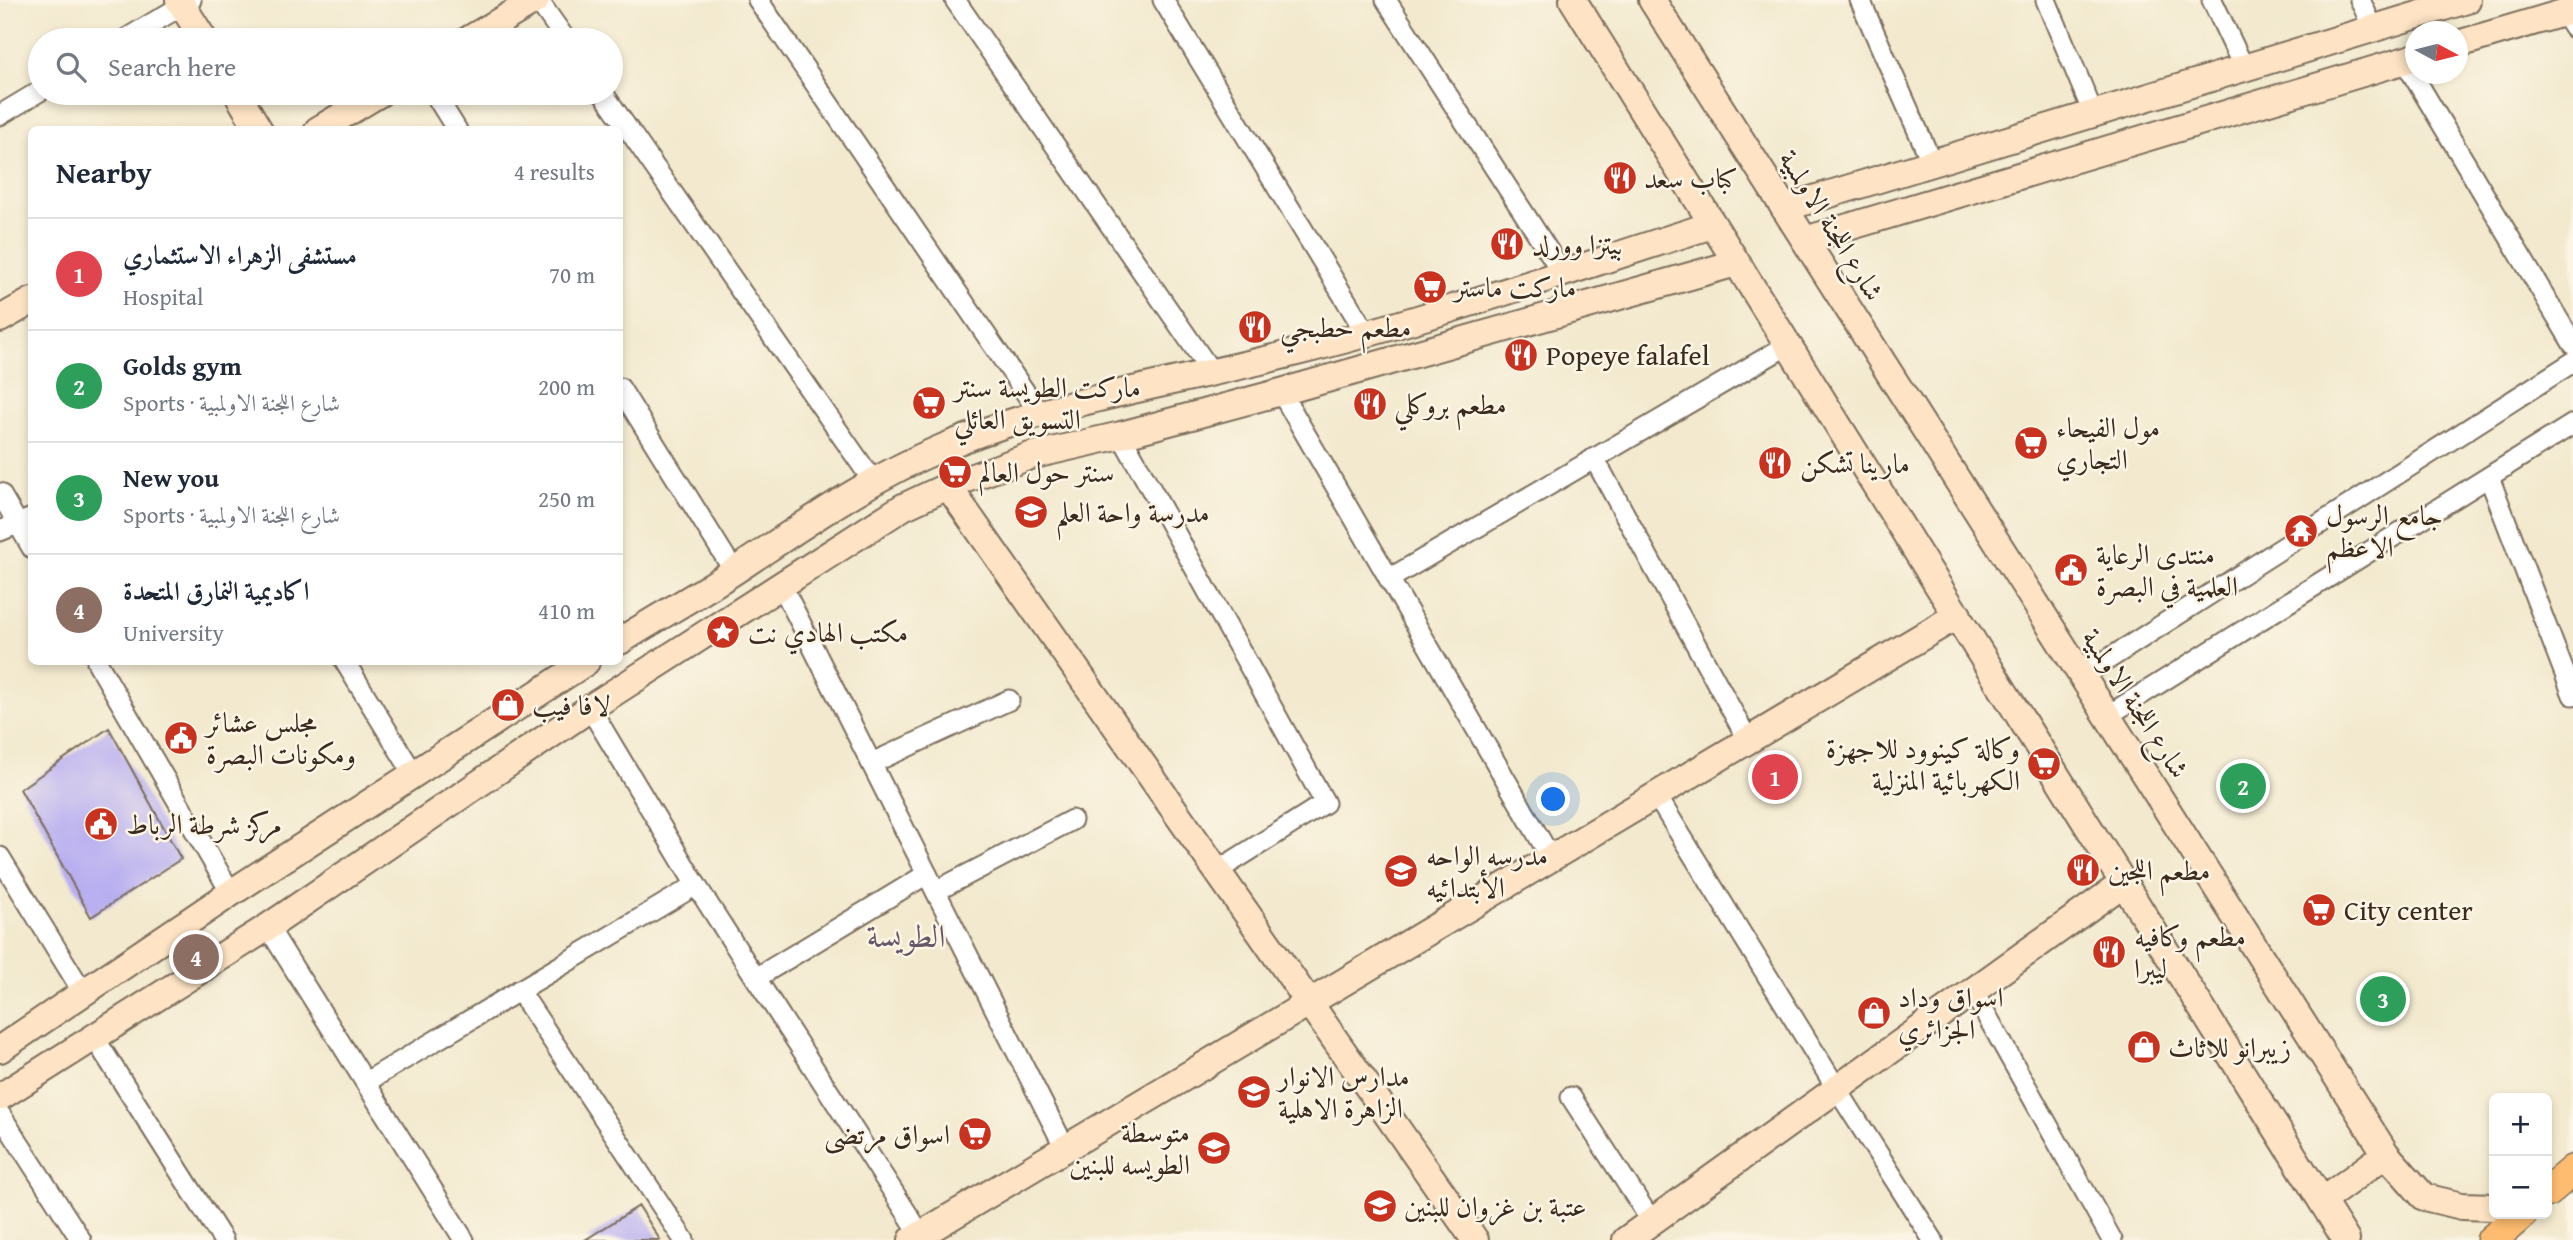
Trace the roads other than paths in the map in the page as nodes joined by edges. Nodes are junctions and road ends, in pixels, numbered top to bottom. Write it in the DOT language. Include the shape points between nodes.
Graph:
graph roads {
  1 [pos="537,0"];
  2 [pos="758,0"];
  3 [pos="955,0"];
  4 [pos="1163,0"];
  5 [pos="1386,0"];
  6 [pos="1573,0"];
  7 [pos="1652,0"];
  8 [pos="1860,0"];
  9 [pos="2046,0"];
  10 [pos="2212,0"];
  11 [pos="2360,0"];
  12 [pos="2467,0"];
  13 [pos="184,2"];
  14 [pos="2570,17"];
  15 [pos="143,28"];
  16 [pos="198,28"];
  17 [pos="489,28"];
  18 [pos="557,28"];
  19 [pos="2373,29"];
  20 [pos="2468,42"];
  21 [pos="2405,60"];
  22 [pos="2244,68"];
  23 [pos="2425,84"];
  24 [pos="28,98"];
  25 [pos="244,105"];
  26 [pos="360,105"];
  27 [pos="441,105"];
  28 [pos="611,105"];
  29 [pos="0,115"];
  30 [pos="2081,117"];
  31 [pos="258,126"];
  32 [pos="325,126"];
  33 [pos="455,126"];
  34 [pos="2081,157"];
  35 [pos="1931,163"];
  36 [pos="1784,208"];
  37 [pos="1712,225"];
  38 [pos="1805,240"];
  39 [pos="1736,263"];
  40 [pos="1562,272"];
  41 [pos="28,302"];
  42 [pos="0,319"];
  43 [pos="1366,333"];
  44 [pos="2573,344"];
  45 [pos="1786,346"];
  46 [pos="2573,362"];
  47 [pos="1212,373"];
  48 [pos="1280,392"];
  49 [pos="623,393"];
  50 [pos="1030,416"];
  51 [pos="2573,424"];
  52 [pos="1121,435"];
  53 [pos="1030,456"];
  54 [pos="1594,458"];
  55 [pos="2489,477"];
  56 [pos="873,481"];
  57 [pos="948,486"];
  58 [pos="0,493"];
  59 [pos="16,525"];
  60 [pos="28,542"];
  61 [pos="734,571"];
  62 [pos="1389,579"];
  63 [pos="781,584"];
  64 [pos="1958,615"];
  65 [pos="623,639"];
  66 [pos="99,665"];
  67 [pos="347,665"];
  68 [pos="581,665"];
  69 [pos="2082,676"];
  70 [pos="2573,695"];
  71 [pos="1009,700"];
  72 [pos="590,708"];
  73 [pos="2107,716"];
  74 [pos="1748,740"];
  75 [pos="436,758"];
  76 [pos="872,763"];
  77 [pos="412,774"];
  78 [pos="1656,795"];
  79 [pos="459,797"];
  80 [pos="1072,820"];
  81 [pos="0,857"];
  82 [pos="1551,858"];
  83 [pos="1217,870"];
  84 [pos="2125,882"];
  85 [pos="932,883"];
  86 [pos="696,885"];
  87 [pos="231,893"];
  88 [pos="268,927"];
  89 [pos="756,978"];
  90 [pos="519,990"];
  91 [pos="1973,991"];
  92 [pos="84,994"];
  93 [pos="1309,1003"];
  94 [pos="94,1037"];
  95 [pos="0,1049"];
  96 [pos="366,1082"];
  97 [pos="1837,1089"];
  98 [pos="0,1097"];
  99 [pos="1571,1097"];
  100 [pos="0,1114"];
  101 [pos="1065,1148"];
  102 [pos="2386,1154"];
  103 [pos="2322,1201"];
  104 [pos="2489,1207"];
  105 [pos="2516,1219"];
  106 [pos="1652,1222"];
  107 [pos="916,1238"];
  108 [pos="81,1240"];
  109 [pos="223,1240"];
  110 [pos="464,1240"];
  111 [pos="684,1240"];
  112 [pos="1475,1240"];
  113 [pos="1626,1240"];
  114 [pos="1933,1240"];
  115 [pos="2112,1240"];
  116 [pos="2346,1240"];
  117 [pos="2492,1240"];
  1 -- 17 [label="main road"];
  1 -- 18 [label="street"];
  2 -- 50 [label="street"];
  3 -- 47 [label="street"];
  4 -- 43 [label="street"];
  5 -- 40 [label="street"];
  6 -- 37 [label="main road"];
  7 -- 36 [label="main road, شارع اللجنة الاولمبية"];
  8 -- 35 [label="street"];
  9 -- 30 [label="street"];
  10 -- 22 [label="street"];
  11 -- 19 [label="street"];
  12 -- 19 [label="main road"];
  13 -- 15 [label="street"];
  13 -- 16 [label="main road"];
  14 -- 20 [label="main road"];
  19 -- 22 [label="main road"];
  21 -- 34 [label="main road"];
  22 -- 30 [label="main road"];
  23 -- 44 [label="street"];
  24 -- 29 [label="street"];
  25 -- 31 [label="main road"];
  26 -- 32 [label="main road"];
  27 -- 33 [label="street"];
  28 -- 56 [label="street"];
  30 -- 34 [label="main road"];
  30 -- 35 [label="main road"];
  34 -- 38 [label="main road"];
  35 -- 36 [label="main road"];
  36 -- 38 [label="main road, شارع اللجنة الاولمبية"];
  37 -- 39 [label="main road"];
  37 -- 40 [label="main road"];
  38 -- 69 [label="main road, شارع اللجنة الاولمبية"];
  39 -- 45 [label="main road"];
  39 -- 48 [label="main road"];
  40 -- 43 [label="main road"];
  41 -- 42 [label="main road"];
  43 -- 47 [label="main road"];
  45 -- 54 [label="street"];
  45 -- 64 [label="main road"];
  46 -- 69 [label="street"];
  47 -- 50 [label="main road"];
  48 -- 52 [label="main road"];
  48 -- 62 [label="street"];
  49 -- 61 [label="street"];
  50 -- 53 [label="main road"];
  50 -- 56 [label="main road" via="943,447"];
  51 -- 55 [label="street"];
  52 -- 53 [label="main road"];
  52 -- 83 [label="street" via="1325,803"];
  53 -- 57 [label="main road"];
  54 -- 62 [label="street"];
  54 -- 74 [label="street"];
  55 -- 70 [label="street"];
  55 -- 73 [label="street"];
  56 -- 61 [label="main road"];
  57 -- 63 [label="main road" via="903,506"];
  57 -- 83 [label="main road"];
  58 -- 59 [label="street"];
  59 -- 60 [label="street"];
  61 -- 65 [label="main road"];
  62 -- 82 [label="street"];
  63 -- 72 [label="main road"];
  63 -- 76 [label="street"];
  64 -- 74 [label="main road"];
  64 -- 84 [label="main road"];
  66 -- 87 [label="street"];
  67 -- 77 [label="street"];
  68 -- 75 [label="main road"];
  69 -- 73 [label="main road, شارع اللجنة الاولمبية"];
  71 -- 76 [label="street"];
  72 -- 79 [label="main road"];
  72 -- 86 [label="street"];
  73 -- 102 [label="main road, شارع اللجنة الاولمبية"];
  74 -- 78 [label="main road"];
  75 -- 77 [label="main road"];
  75 -- 79 [label="main road"];
  76 -- 85 [label="street"];
  77 -- 87 [label="main road"];
  78 -- 82 [label="main road"];
  78 -- 97 [label="street"];
  79 -- 88 [label="main road"];
  80 -- 85 [label="street"];
  81 -- 92 [label="street"];
  82 -- 93 [label="main road"];
  83 -- 93 [label="main road"];
  84 -- 91 [label="main road"];
  84 -- 103 [label="main road"];
  85 -- 89 [label="street"];
  85 -- 101 [label="street"];
  86 -- 89 [label="street"];
  86 -- 90 [label="street"];
  87 -- 92 [label="main road"];
  88 -- 94 [label="main road"];
  88 -- 96 [label="street"];
  89 -- 107 [label="street"];
  90 -- 96 [label="street"];
  90 -- 111 [label="street"];
  91 -- 97 [label="main road"];
  91 -- 115 [label="street"];
  92 -- 95 [label="main road"];
  93 -- 101 [label="main road"];
  93 -- 112 [label="main road"];
  94 -- 98 [label="main road"];
  94 -- 109 [label="street"];
  96 -- 110 [label="street"];
  97 -- 106 [label="main road"];
  97 -- 114 [label="street"];
  99 -- 106 [label="street"];
  100 -- 108 [label="street"];
  101 -- 107 [label="main road"];
  102 -- 103 [label="main road"];
  102 -- 104 [label="main road, شارع اللجنة الاولمبية" via="2424,1197"];
  103 -- 116 [label="main road"];
  105 -- 117 [label="main road"];
  106 -- 113 [label="main road"];
}
